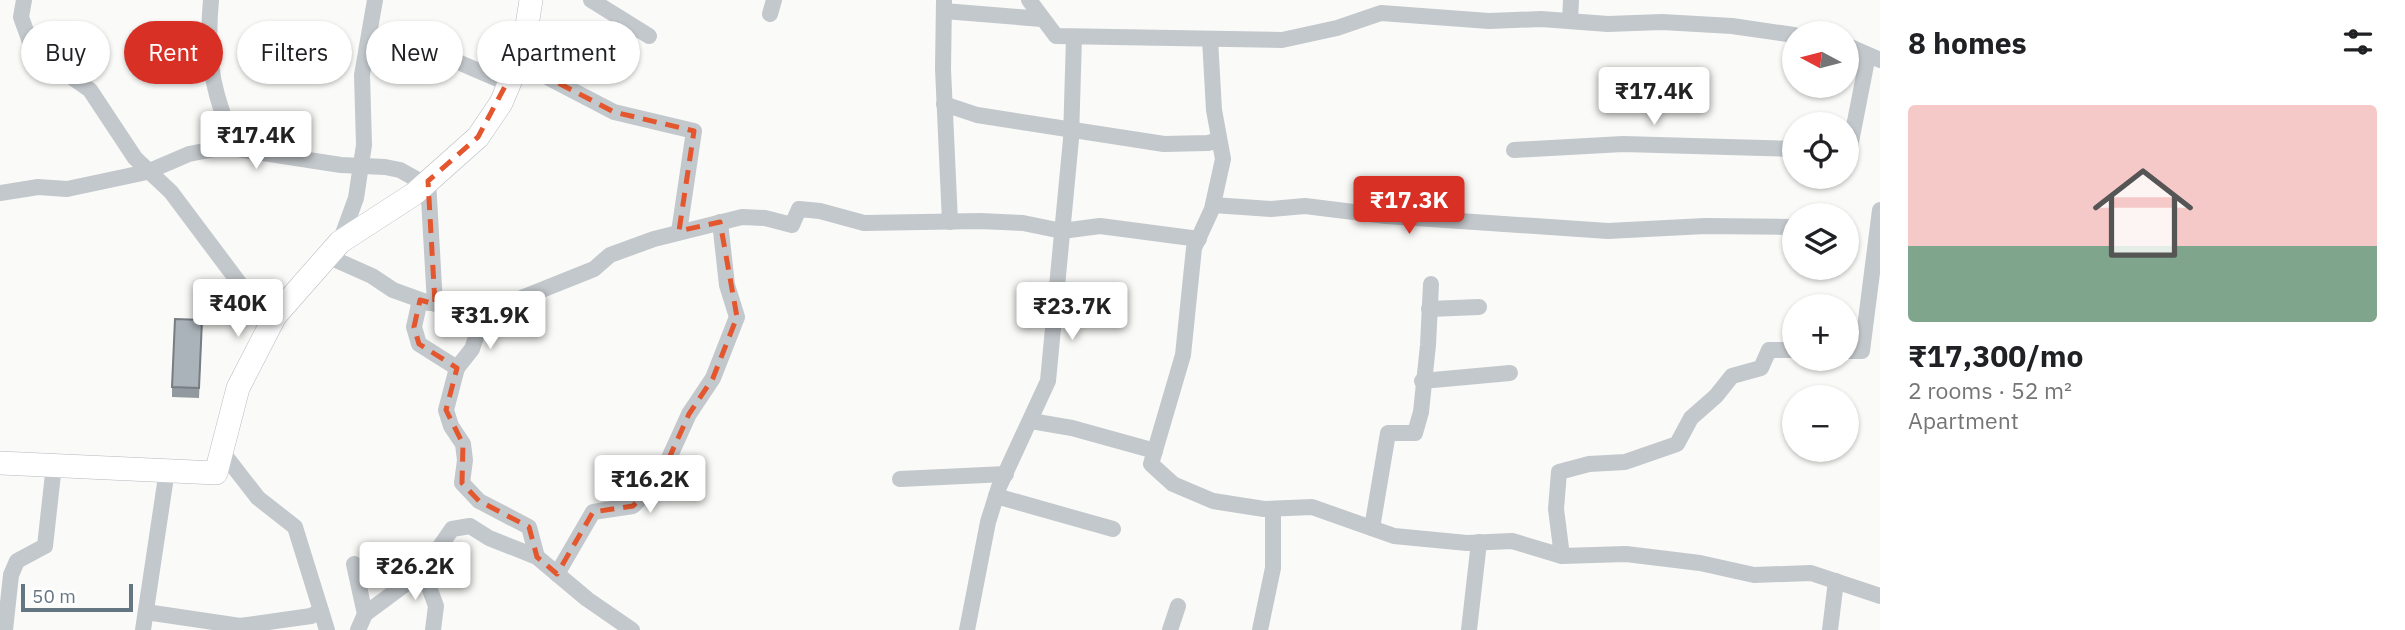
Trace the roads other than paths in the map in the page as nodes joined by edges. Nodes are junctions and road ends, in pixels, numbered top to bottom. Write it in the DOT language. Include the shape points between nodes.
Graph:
graph roads {
  1 [pos="24,0"];
  2 [pos="211,0"];
  3 [pos="375,0"];
  4 [pos="531,0"];
  5 [pos="591,0"];
  6 [pos="1029,0"];
  7 [pos="1571,0"];
  8 [pos="944,6"];
  9 [pos="1396,7"];
  10 [pos="1042,19"];
  11 [pos="372,21"];
  12 [pos="527,21"];
  13 [pos="1570,21"];
  14 [pos="1782,33"];
  15 [pos="649,36"];
  16 [pos="1074,37"];
  17 [pos="1210,38"];
  18 [pos="366,54"];
  19 [pos="1874,57"];
  20 [pos="509,84"];
  21 [pos="560,84"];
  22 [pos="944,104"];
  23 [pos="1859,114"];
  24 [pos="1071,132"];
  25 [pos="1219,140"];
  26 [pos="232,149"];
  27 [pos="1782,149"];
  28 [pos="1514,150"];
  29 [pos="361,167"];
  30 [pos="147,172"];
  31 [pos="427,183"];
  32 [pos="0,193"];
  33 [pos="1213,205"];
  34 [pos="1880,210"];
  35 [pos="720,222"];
  36 [pos="950,222"];
  37 [pos="1782,227"];
  38 [pos="1062,231"];
  39 [pos="679,232"];
  40 [pos="1199,239"];
  41 [pos="333,249"];
  42 [pos="1431,284"];
  43 [pos="428,302"];
  44 [pos="1479,307"];
  45 [pos="1429,309"];
  46 [pos="484,313"];
  47 [pos="275,316"];
  48 [pos="1782,350"];
  49 [pos="1859,351"];
  50 [pos="457,368"];
  51 [pos="1510,373"];
  52 [pos="1422,381"];
  53 [pos="1031,421"];
  54 [pos="1155,451"];
  55 [pos="223,453"];
  56 [pos="0,463"];
  57 [pos="54,465"];
  58 [pos="167,470"];
  59 [pos="1006,474"];
  60 [pos="900,479"];
  61 [pos="996,496"];
  62 [pos="1273,509"];
  63 [pos="1372,528"];
  64 [pos="1113,529"];
  65 [pos="1479,542"];
  66 [pos="1562,556"];
  67 [pos="537,557"];
  68 [pos="354,564"];
  69 [pos="423,571"];
  70 [pos="557,574"];
  71 [pos="1836,581"];
  72 [pos="1880,596"];
  73 [pos="1178,606"];
  74 [pos="321,611"];
  75 [pos="146,612"];
  76 [pos="365,614"];
  77 [pos="5,630"];
  78 [pos="143,630"];
  79 [pos="327,630"];
  80 [pos="358,630"];
  81 [pos="433,630"];
  82 [pos="632,630"];
  83 [pos="967,630"];
  84 [pos="1170,630"];
  85 [pos="1260,630"];
  86 [pos="1469,630"];
  87 [pos="1830,630"];
  1 -- 30 [label="street" via="21,17 30,42 90,90"];
  2 -- 26 [label="street" via="207,43"];
  3 -- 11 [label="street"];
  4 -- 12 [label="street"];
  5 -- 15 [label="street"];
  6 -- 10 [label="street"];
  7 -- 13 [label="street"];
  8 -- 10 [label="street"];
  8 -- 22 [label="street"];
  9 -- 13 [label="street" via="1489,21"];
  9 -- 17 [label="street" via="1337,28 1282,40"];
  10 -- 16 [label="street" via="1056,36"];
  13 -- 14 [label="street" via="1732,26"];
  16 -- 17 [label="street"];
  16 -- 24 [label="street"];
  17 -- 25 [label="street"];
  18 -- 29 [label="street"];
  19 -- 23 [label="street"];
  20 -- 31 [label="street" via="478,137"];
  21 -- 39 [label="street" via="614,112 694,131"];
  22 -- 24 [label="street" via="977,115"];
  22 -- 36 [label="street"];
  24 -- 25 [label="street" via="1164,144"];
  24 -- 38 [label="street"];
  25 -- 33 [label="street" via="1223,159"];
  26 -- 29 [label="street"];
  26 -- 30 [label="street" via="188,154"];
  27 -- 28 [label="street" via="1623,144"];
  29 -- 31 [label="street" via="400,170"];
  29 -- 41 [label="street" via="356,198"];
  30 -- 32 [label="street" via="67,189 38,187"];
  30 -- 47 [label="street" via="172,192 234,276"];
  31 -- 41 [label="street"];
  31 -- 43 [label="street"];
  33 -- 37 [label="street" via="1305,206 1386,216 1608,230"];
  33 -- 40 [label="street"];
  34 -- 49 [label="street"];
  35 -- 36 [label="street" via="742,217 792,225 799,209 864,223"];
  35 -- 39 [label="street"];
  35 -- 70 [label="street" via="727,285 737,317 713,378 689,414 660,478 633,506 593,512"];
  36 -- 38 [label="street" via="1023,223"];
  38 -- 40 [label="street" via="1100,226"];
  38 -- 53 [label="street" via="1048,381"];
  39 -- 46 [label="street" via="610,255 594,269"];
  40 -- 54 [label="street" via="1194,248 1184,355"];
  41 -- 43 [label="street" via="393,290"];
  41 -- 47 [label="street"];
  42 -- 45 [label="street"];
  43 -- 46 [label="street"];
  43 -- 50 [label="street" via="414,327 419,344"];
  44 -- 45 [label="street"];
  45 -- 52 [label="street"];
  46 -- 50 [label="street" via="472,349"];
  47 -- 55 [label="street" via="238,388"];
  48 -- 66 [label="street" via="1769,350 1760,368 1732,376 1691,418 1677,444 1625,462 1559,472 1556,509"];
  50 -- 67 [label="street" via="446,410 463,444 462,483 480,501 529,527"];
  51 -- 52 [label="street"];
  52 -- 63 [label="street" via="1415,433 1388,433"];
  53 -- 54 [label="street"];
  53 -- 59 [label="street"];
  54 -- 62 [label="street" via="1151,464 1173,484 1213,501"];
  55 -- 58 [label="street" via="216,472"];
  55 -- 74 [label="street" via="258,498 295,527"];
  56 -- 57 [label="street"];
  57 -- 58 [label="street"];
  57 -- 77 [label="street" via="45,546 17,561 11,575"];
  58 -- 75 [label="street"];
  59 -- 60 [label="street"];
  59 -- 61 [label="street"];
  61 -- 64 [label="street"];
  61 -- 83 [label="street"];
  62 -- 63 [label="street" via="1312,507"];
  62 -- 85 [label="street" via="1273,568"];
  63 -- 65 [label="street" via="1394,536"];
  65 -- 66 [label="street" via="1512,541"];
  65 -- 86 [label="street"];
  66 -- 71 [label="street" via="1626,554 1754,575 1811,573"];
  67 -- 69 [label="street" via="470,526 452,529"];
  67 -- 70 [label="street"];
  68 -- 76 [label="street"];
  69 -- 76 [label="street"];
  69 -- 81 [label="street" via="436,606"];
  70 -- 82 [label="street"];
  71 -- 72 [label="street"];
  71 -- 87 [label="street"];
  73 -- 84 [label="street"];
  74 -- 75 [label="street" via="240,626"];
  74 -- 79 [label="street"];
  75 -- 78 [label="street"];
  76 -- 80 [label="street"];
}
